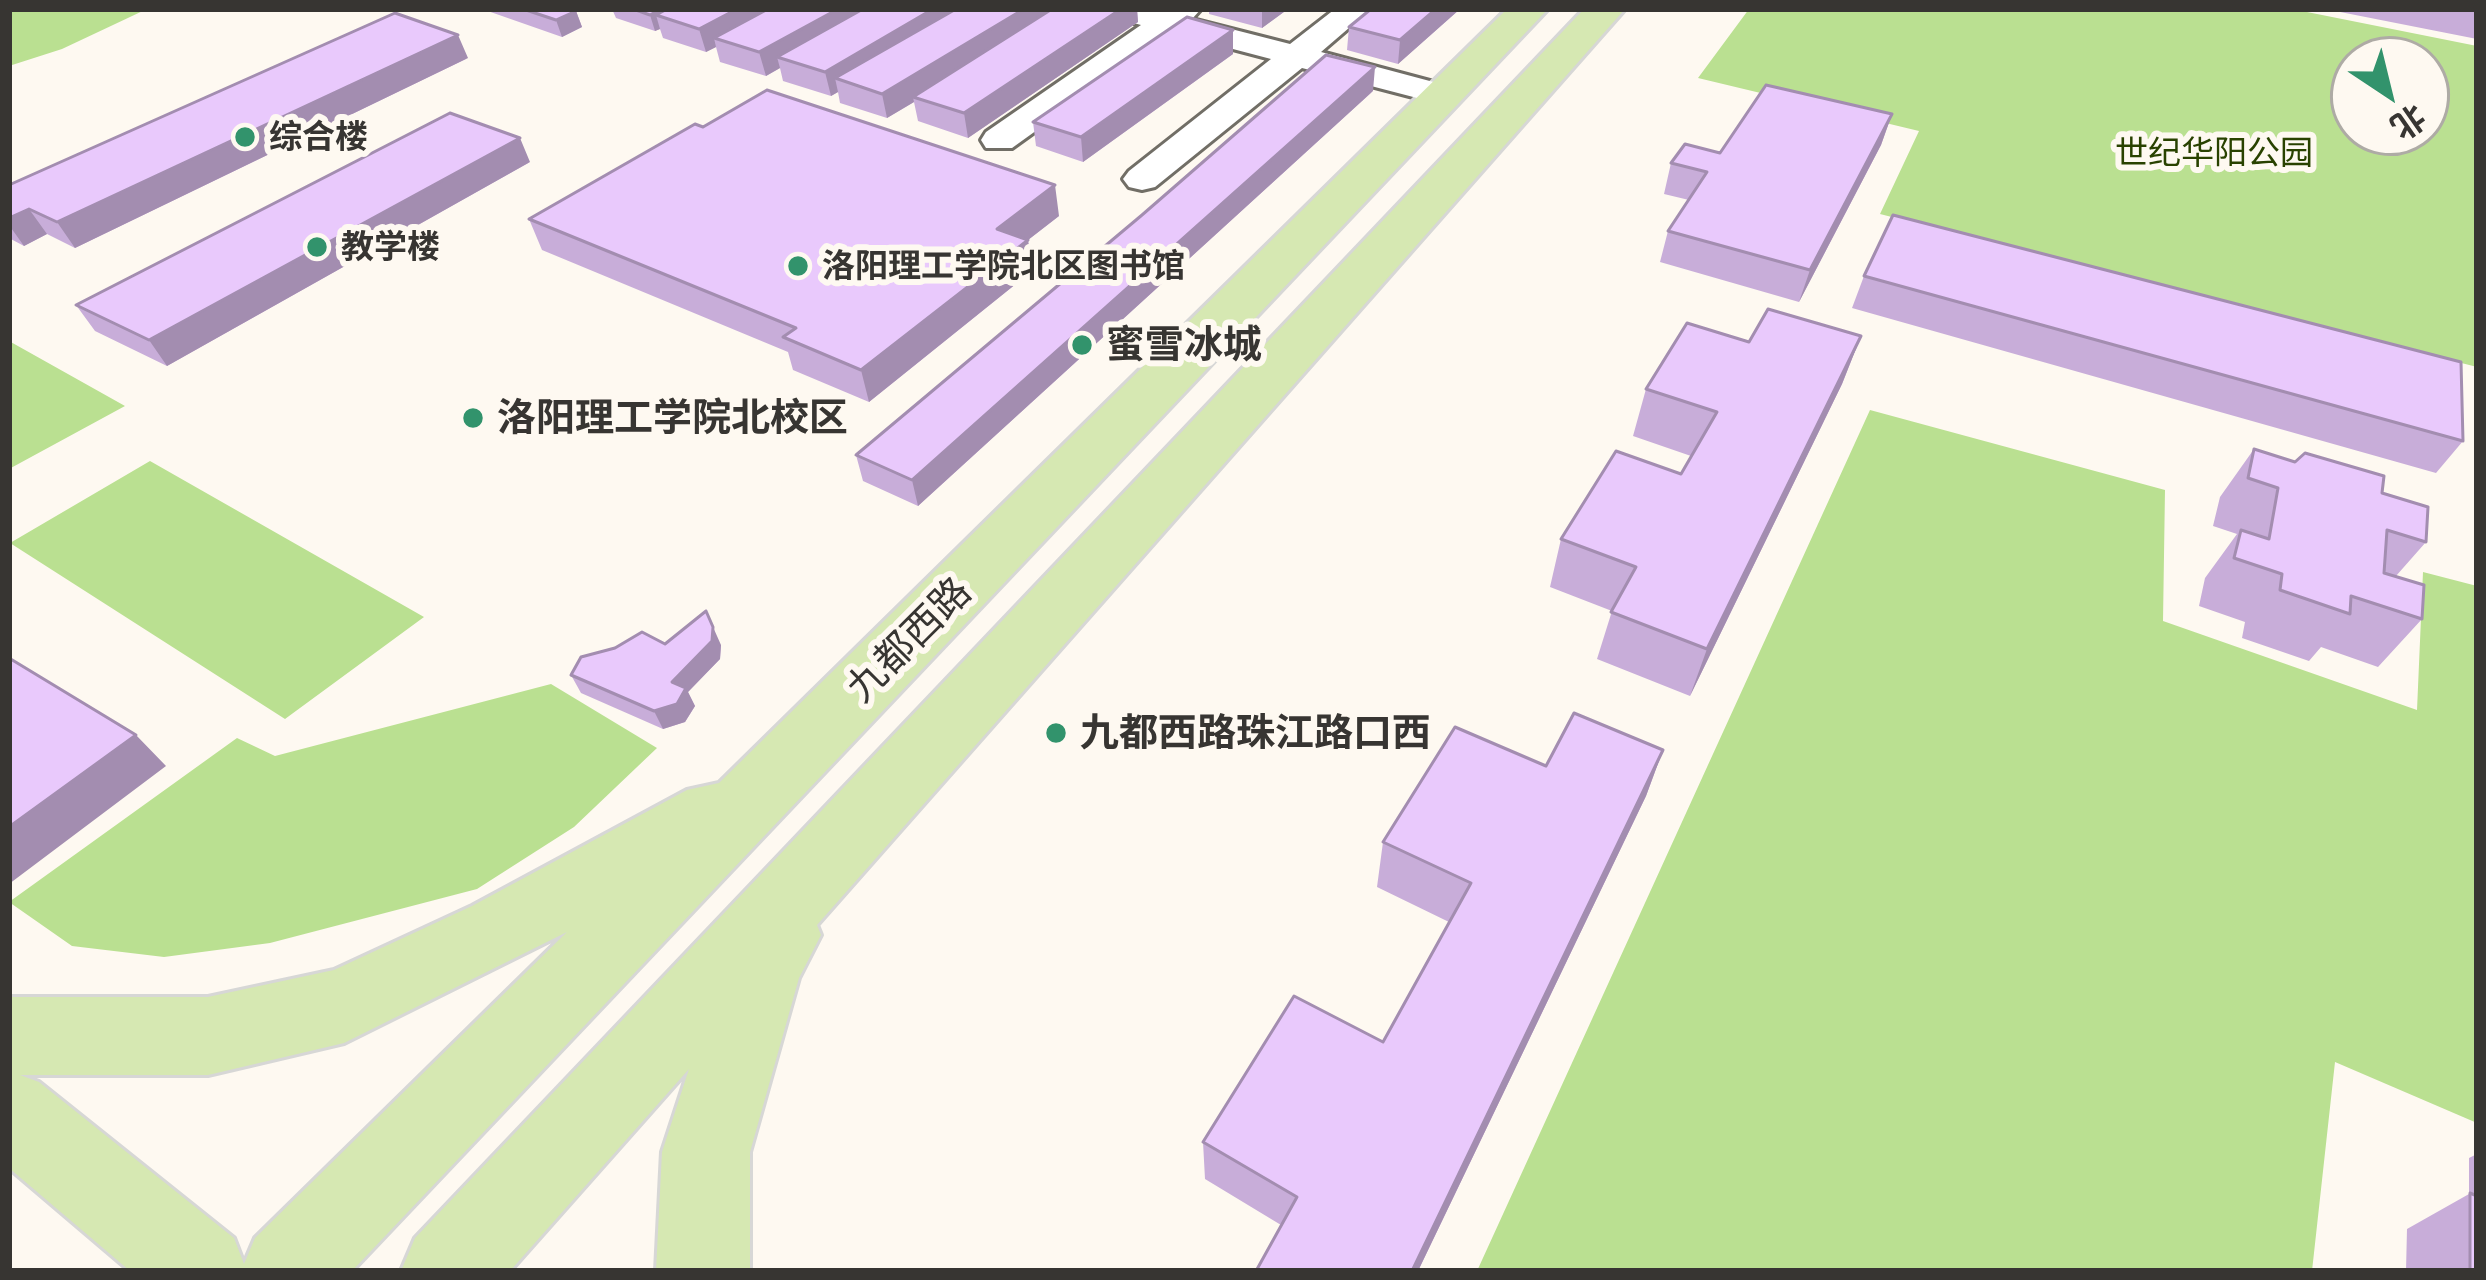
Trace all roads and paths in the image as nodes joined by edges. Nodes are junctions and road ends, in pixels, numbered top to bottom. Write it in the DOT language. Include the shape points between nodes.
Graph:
graph roads {
  1 [pos="1119,9"];
  2 [pos="1355,9"];
  3 [pos="1528,9"];
  4 [pos="1606,9"];
  5 [pos="1176,15"];
  6 [pos="1297,56"];
  7 [pos="1444,95"];
  8 [pos="999,140"];
  9 [pos="1142,179"];
  10 [pos="769,781"];
  11 [pos="830,858"];
  12 [pos="9,1036"];
  13 [pos="9,1112"];
  14 [pos="201,1271"];
  15 [pos="288,1271"];
  16 [pos="448,1271"];
  17 [pos="704,1271"];
  1 -- 5 [label="street"];
  2 -- 6 [label="street"];
  3 -- 7 [label="main road, 九都西路"];
  4 -- 11 [label="main road"];
  5 -- 6 [label="street"];
  5 -- 8 [label="street"];
  6 -- 7 [label="street"];
  6 -- 9 [label="street"];
  7 -- 10 [label="main road, 九都西路"];
  10 -- 12 [label="main road" via="500,930 344,1005 208,1036"];
  10 -- 15 [label="main road, 九都西路"];
  11 -- 16 [label="main road"];
  11 -- 17 [label="main road" via="762,967 743,1028 706,1152"];
  13 -- 14 [label="main road"];
}
